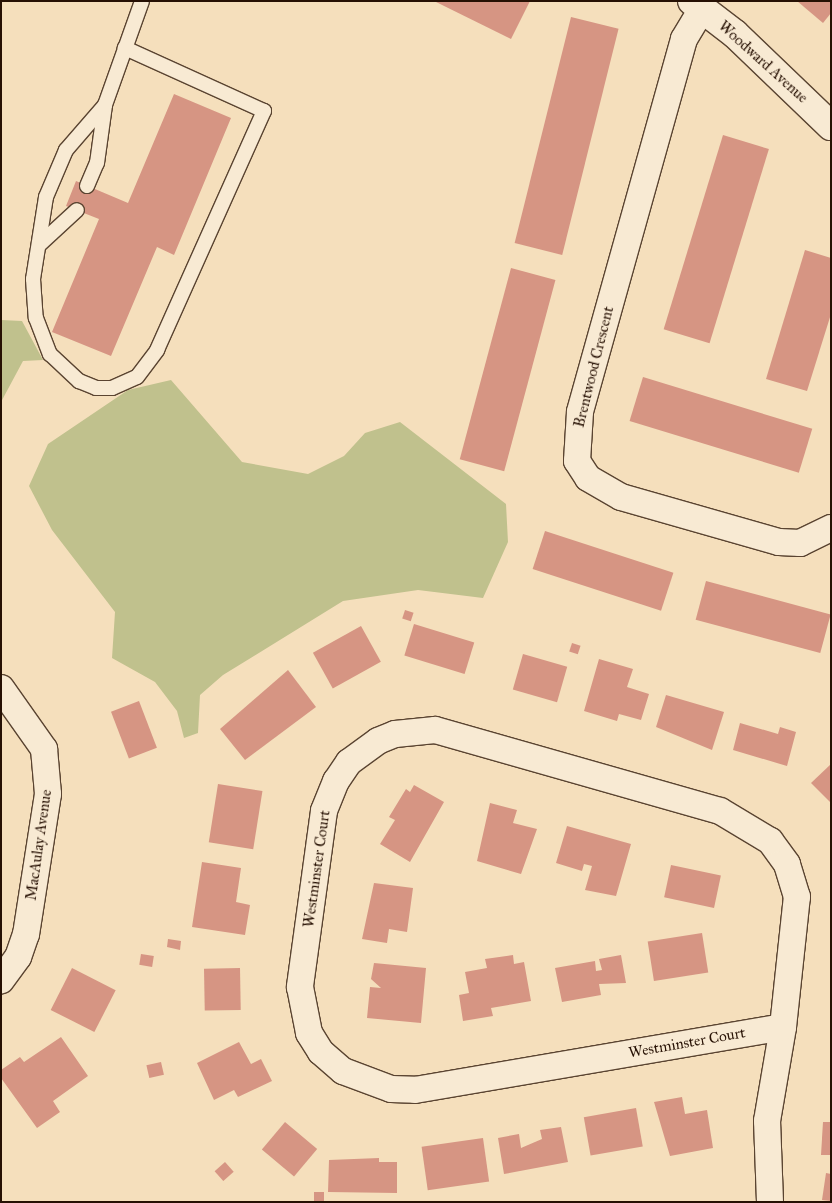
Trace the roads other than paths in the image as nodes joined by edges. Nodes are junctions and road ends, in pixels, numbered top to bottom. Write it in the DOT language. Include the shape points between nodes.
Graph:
graph roads {
  1 [pos="142,1"];
  2 [pos="697,5"];
  3 [pos="126,48"];
  4 [pos="105,105"];
  5 [pos="831,126"];
  6 [pos="87,186"];
  7 [pos="77,210"];
  8 [pos="40,244"];
  9 [pos="831,528"];
  10 [pos="1,688"];
  11 [pos="1,980"];
  12 [pos="783,1027"];
  13 [pos="770,1202"];
  1 -- 3 [label="lane"];
  2 -- 5 [label="street, Woodward Avenue" via="742,40"];
  2 -- 9 [label="street, Brentwood Crescent" via="684,39 580,412 577,462 588,478 621,496 779,542 800,543"];
  3 -- 4 [label="lane"];
  3 -- 8 [label="lane" via="264,111 157,350 137,377 112,388 96,388 79,382 50,354 34,302"];
  4 -- 6 [label="lane" via="97,163"];
  4 -- 8 [label="lane" via="66,150 46,197"];
  7 -- 8 [label="lane"];
  10 -- 11 [label="street, MacAulay Avenue" via="44,748 48,794 26,934 18,957"];
  12 -- 12 [label="street, Westminster Court" via="796,922 794,880 780,852 738,819 435,730 395,734 378,741 349,762 336,781 324,811 300,987 309,1033 321,1052 343,1071 391,1089 415,1090"];
  12 -- 13 [label="street, Westminster Court" via="766,1139"];
}
